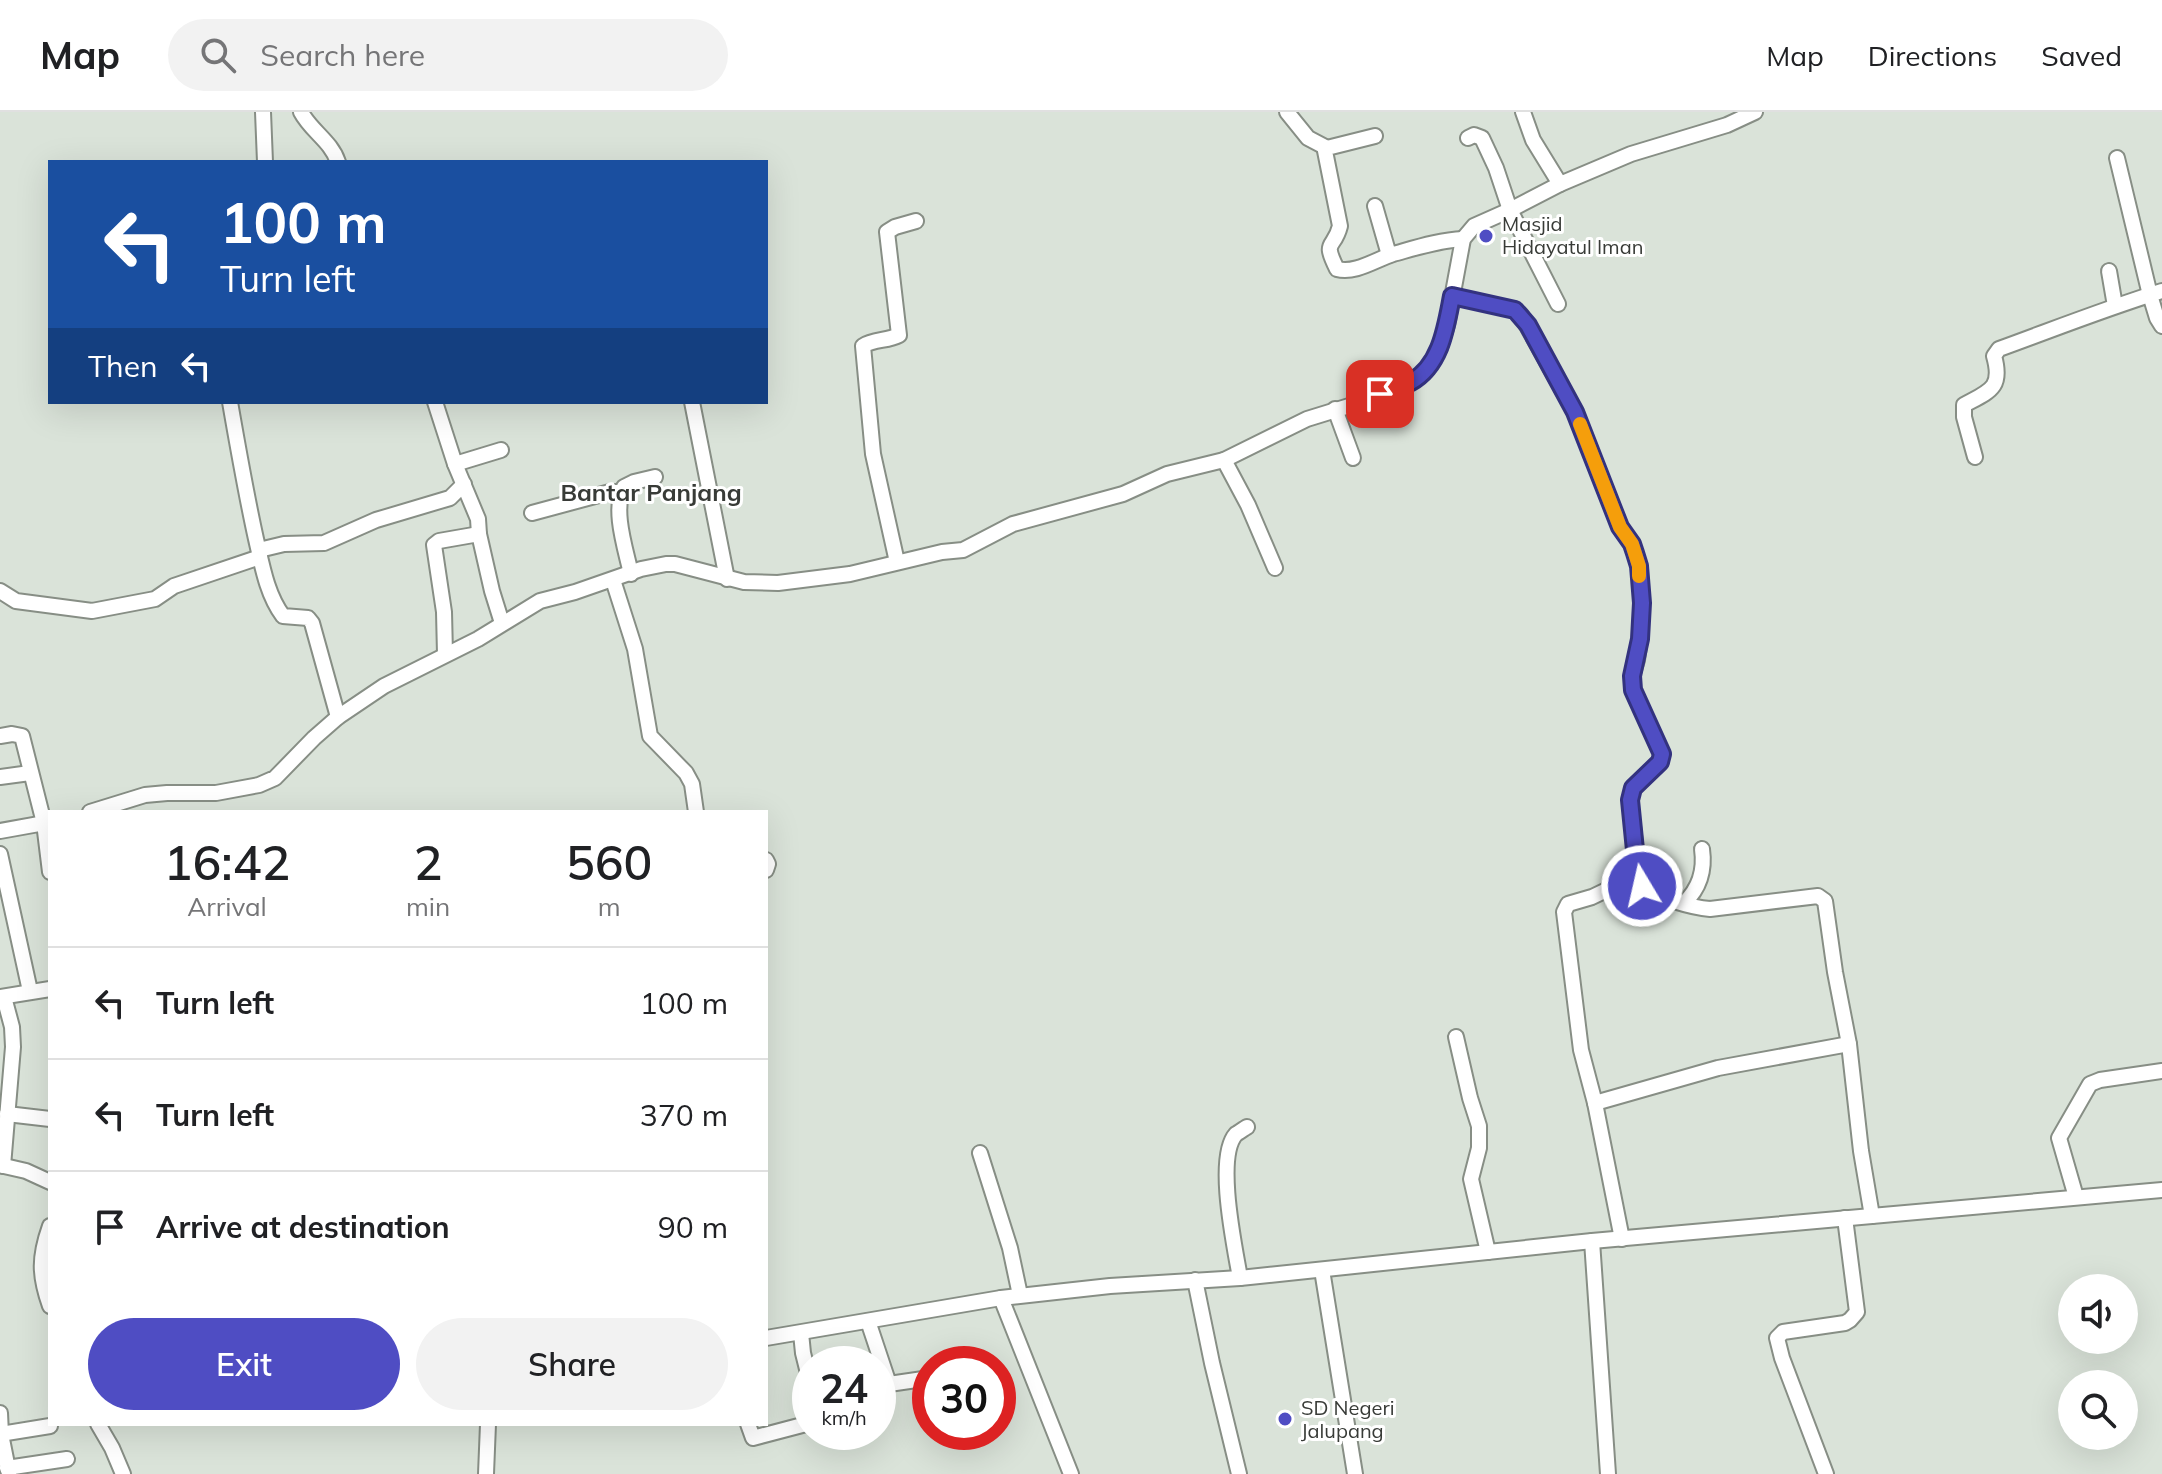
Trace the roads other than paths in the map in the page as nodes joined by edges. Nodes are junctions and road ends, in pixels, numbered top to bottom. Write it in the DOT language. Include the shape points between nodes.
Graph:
graph roads {
  1 [pos="263,112"];
  2 [pos="301,112"];
  3 [pos="1287,112"];
  4 [pos="1523,112"];
  5 [pos="1755,112"];
  6 [pos="1375,136"];
  7 [pos="1468,138"];
  8 [pos="1327,148"];
  9 [pos="2117,158"];
  10 [pos="265,160"];
  11 [pos="337,160"];
  12 [pos="1560,184"];
  13 [pos="1375,206"];
  14 [pos="1510,210"];
  15 [pos="916,221"];
  16 [pos="1463,239"];
  17 [pos="1389,255"];
  18 [pos="2109,271"];
  19 [pos="2156,293"];
  20 [pos="1452,296"];
  21 [pos="1558,304"];
  22 [pos="2115,306"];
  23 [pos="2162,326"];
  24 [pos="230,404"];
  25 [pos="436,404"];
  26 [pos="692,404"];
  27 [pos="1335,409"];
  28 [pos="501,450"];
  29 [pos="1975,457"];
  30 [pos="1353,458"];
  31 [pos="1224,460"];
  32 [pos="455,464"];
  33 [pos="655,477"];
  34 [pos="464,484"];
  35 [pos="621,492"];
  36 [pos="532,513"];
  37 [pos="479,534"];
  38 [pos="259,554"];
  39 [pos="897,562"];
  40 [pos="1275,568"];
  41 [pos="631,574"];
  42 [pos="727,579"];
  43 [pos="613,580"];
  44 [pos="0,591"];
  45 [pos="502,623"];
  46 [pos="445,654"];
  47 [pos="338,717"];
  48 [pos="0,736"];
  49 [pos="30,773"];
  50 [pos="0,777"];
  51 [pos="96,810"];
  52 [pos="696,810"];
  53 [pos="47,822"];
  54 [pos="0,831"];
  55 [pos="1702,849"];
  56 [pos="0,854"];
  57 [pos="1649,892"];
  58 [pos="1684,903"];
  59 [pos="48,989"];
  60 [pos="30,991"];
  61 [pos="2,997"];
  62 [pos="1456,1037"];
  63 [pos="1849,1044"];
  64 [pos="2162,1071"];
  65 [pos="1595,1103"];
  66 [pos="7,1114"];
  67 [pos="48,1119"];
  68 [pos="1247,1127"];
  69 [pos="980,1153"];
  70 [pos="2,1165"];
  71 [pos="48,1181"];
  72 [pos="2162,1190"];
  73 [pos="2076,1197"];
  74 [pos="1872,1216"];
  75 [pos="1845,1218"];
  76 [pos="48,1233"];
  77 [pos="1622,1239"];
  78 [pos="1592,1241"];
  79 [pos="1488,1252"];
  80 [pos="1322,1270"];
  81 [pos="1240,1278"];
  82 [pos="1195,1280"];
  83 [pos="1020,1295"];
  84 [pos="48,1298"];
  85 [pos="1001,1298"];
  86 [pos="868,1321"];
  87 [pos="801,1333"];
  88 [pos="768,1338"];
  89 [pos="802,1346"];
  90 [pos="874,1346"];
  91 [pos="0,1413"];
  92 [pos="50,1426"];
  93 [pos="99,1426"];
  94 [pos="488,1426"];
  95 [pos="749,1426"];
  96 [pos="792,1428"];
  97 [pos="0,1434"];
  98 [pos="67,1459"];
  99 [pos="8,1471"];
  100 [pos="123,1474"];
  101 [pos="486,1474"];
  102 [pos="1071,1474"];
  103 [pos="1239,1474"];
  104 [pos="1355,1474"];
  105 [pos="1608,1474"];
  106 [pos="1826,1474"];
  1 -- 10 [label="street"];
  2 -- 11 [label="street" via="331,145"];
  3 -- 8 [label="street" via="1308,138"];
  4 -- 12 [label="street"];
  5 -- 12 [label="street"];
  6 -- 8 [label="street"];
  7 -- 14 [label="street" via="1482,138"];
  8 -- 17 [label="street" via="1340,226 1329,250 1337,269 1346,271"];
  9 -- 19 [label="street"];
  12 -- 14 [label="street"];
  13 -- 17 [label="street"];
  14 -- 16 [label="street" via="1474,226"];
  14 -- 21 [label="street"];
  15 -- 39 [label="street" via="887,232 899,335 863,346 873,454"];
  16 -- 17 [label="street"];
  16 -- 20 [label="street"];
  18 -- 22 [label="street"];
  19 -- 22 [label="street"];
  19 -- 23 [label="street"];
  20 -- 27 [label="street" via="1440,347 1426,371 1405,385"];
  20 -- 57 [label="street" via="1521,315 1575,412 1635,553 1642,603 1633,690 1662,754 1633,788 1630,800 1639,881"];
  22 -- 29 [label="street" via="1999,349 1993,388 1964,405"];
  24 -- 38 [label="street"];
  25 -- 32 [label="street"];
  26 -- 42 [label="street"];
  27 -- 30 [label="street"];
  27 -- 31 [label="street"];
  28 -- 32 [label="street"];
  31 -- 39 [label="street" via="1013,524 963,550"];
  31 -- 40 [label="street"];
  32 -- 34 [label="street"];
  33 -- 35 [label="street"];
  34 -- 37 [label="street"];
  34 -- 38 [label="street" via="450,498 376,520 324,543 284,544"];
  35 -- 36 [label="street"];
  35 -- 41 [label="street" via="619,512"];
  37 -- 45 [label="street"];
  37 -- 46 [label="street" via="434,545"];
  38 -- 44 [label="street" via="174,586 155,599 92,611 16,601"];
  38 -- 47 [label="street" via="281,614 312,623"];
  39 -- 42 [label="street" via="778,583"];
  41 -- 42 [label="street" via="675,564"];
  41 -- 43 [label="street"];
  43 -- 45 [label="street" via="540,601"];
  43 -- 52 [label="street" via="635,649 650,736 686,773"];
  45 -- 46 [label="street"];
  46 -- 47 [label="street"];
  47 -- 51 [label="street" via="275,778 259,785 216,793 145,795"];
  48 -- 49 [label="street" via="22,736"];
  49 -- 50 [label="street"];
  49 -- 53 [label="street"];
  53 -- 54 [label="street"];
  55 -- 58 [label="street" via="1701,880"];
  56 -- 60 [label="street"];
  57 -- 58 [label="street"];
  57 -- 65 [label="street" via="1617,885 1568,904 1564,912 1581,1050"];
  58 -- 63 [label="street" via="1710,909 1823,899"];
  59 -- 60 [label="street"];
  60 -- 61 [label="street"];
  61 -- 66 [label="street" via="13,1037"];
  62 -- 79 [label="street" via="1479,1126 1471,1179"];
  63 -- 65 [label="street" via="1718,1068"];
  63 -- 74 [label="street"];
  64 -- 73 [label="street" via="2090,1084 2059,1138"];
  65 -- 77 [label="street"];
  66 -- 67 [label="street"];
  66 -- 70 [label="street"];
  68 -- 81 [label="street" via="1233,1138 1227,1169"];
  69 -- 83 [label="street"];
  70 -- 71 [label="street"];
  72 -- 73 [label="street"];
  73 -- 74 [label="street"];
  74 -- 75 [label="street"];
  75 -- 77 [label="street"];
  75 -- 106 [label="street" via="1857,1312 1845,1323 1783,1332 1777,1338"];
  76 -- 84 [label="street" via="41,1272"];
  77 -- 78 [label="street"];
  78 -- 79 [label="street"];
  78 -- 105 [label="street"];
  79 -- 80 [label="street"];
  80 -- 81 [label="street"];
  80 -- 104 [label="street"];
  81 -- 82 [label="street"];
  82 -- 83 [label="street"];
  82 -- 103 [label="street"];
  83 -- 85 [label="street"];
  85 -- 86 [label="street"];
  85 -- 102 [label="street"];
  86 -- 87 [label="street"];
  86 -- 90 [label="street"];
  87 -- 88 [label="street"];
  87 -- 89 [label="street"];
  91 -- 97 [label="street"];
  92 -- 97 [label="street"];
  93 -- 100 [label="street"];
  94 -- 101 [label="street"];
  95 -- 96 [label="street" via="753,1438"];
  97 -- 99 [label="street"];
  98 -- 99 [label="street"];
}
